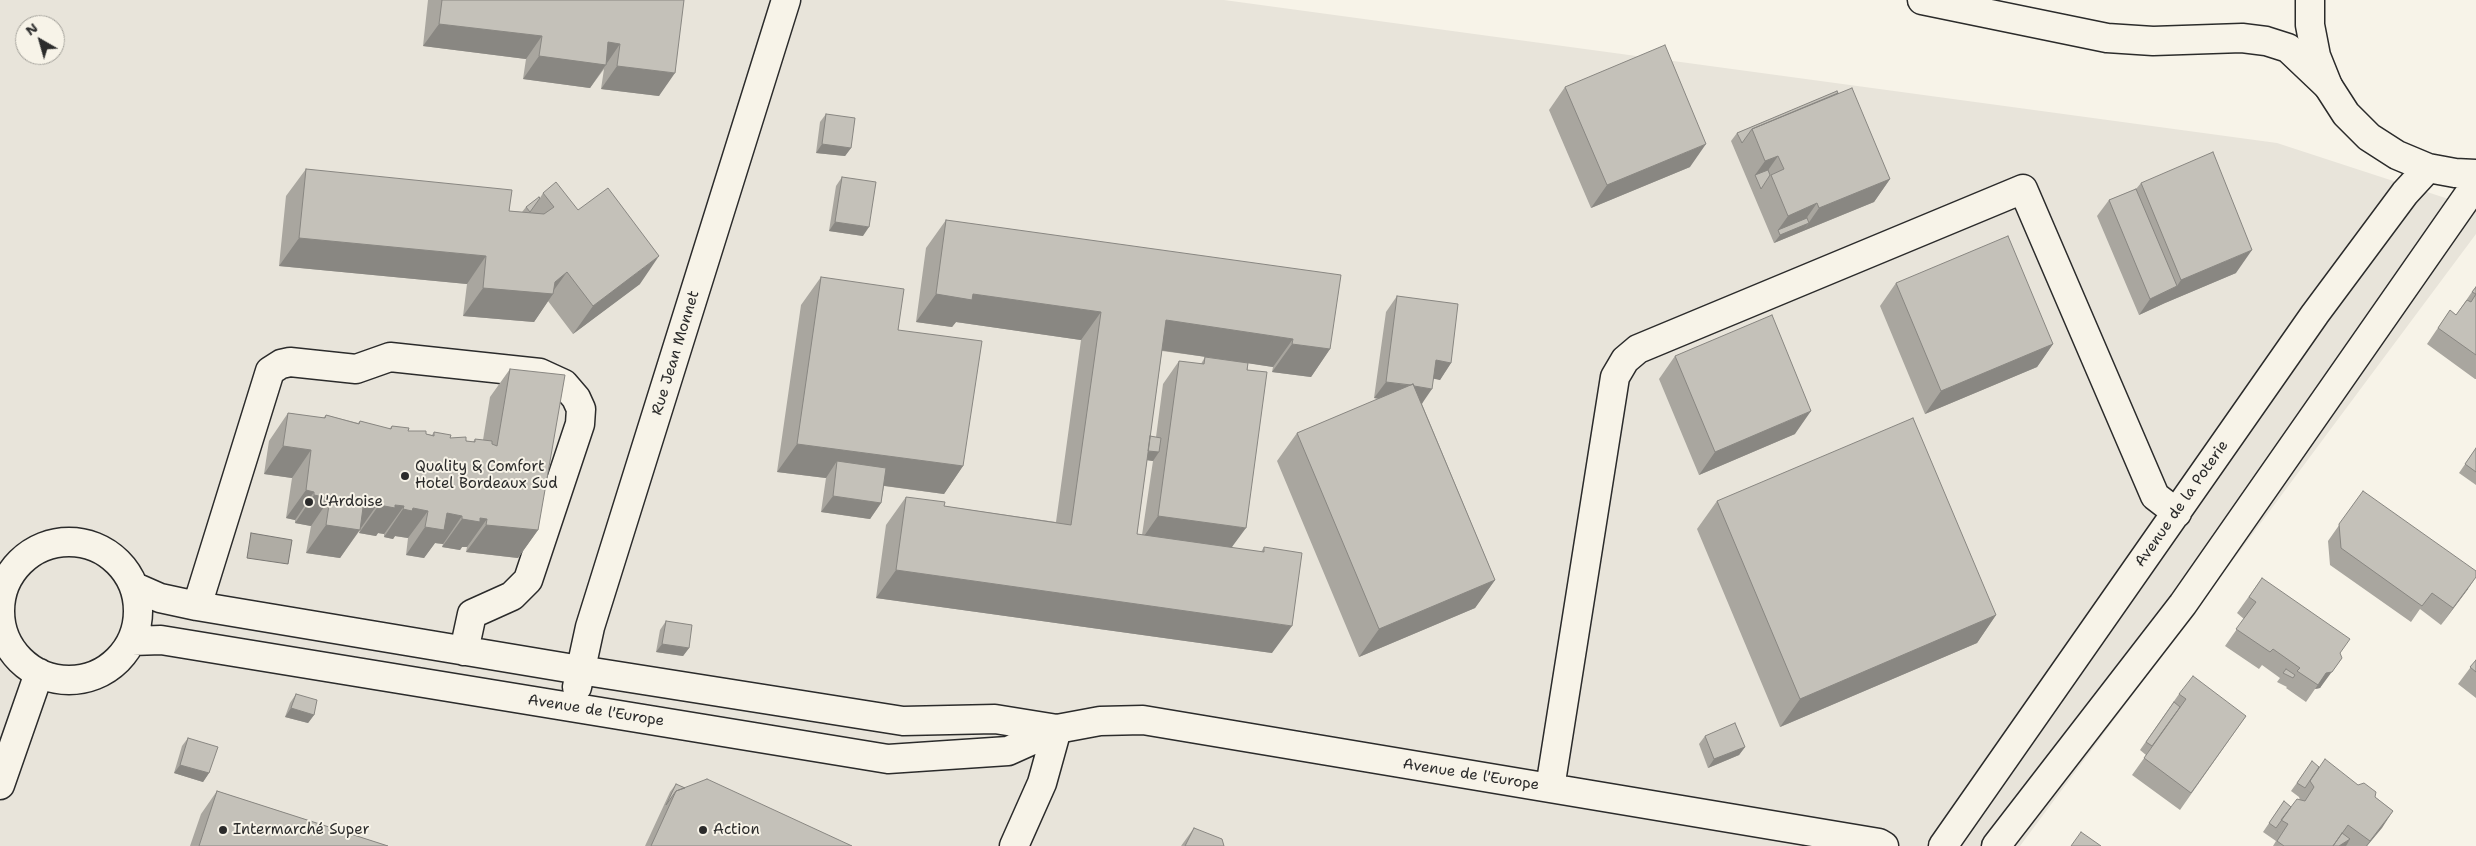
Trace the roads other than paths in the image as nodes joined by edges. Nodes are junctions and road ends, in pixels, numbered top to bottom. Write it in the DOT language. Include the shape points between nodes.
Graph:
graph roads {
  1 [pos="786,0"];
  2 [pos="1922,0"];
  3 [pos="2310,0"];
  4 [pos="2328,86"];
  5 [pos="2428,168"];
  6 [pos="2476,174"];
  7 [pos="2476,184"];
  8 [pos="2176,513"];
  9 [pos="134,587"];
  10 [pos="197,606"];
  11 [pos="1,624"];
  12 [pos="132,641"];
  13 [pos="464,651"];
  14 [pos="580,670"];
  15 [pos="39,673"];
  16 [pos="573,707"];
  17 [pos="1057,729"];
  18 [pos="0,785"];
  19 [pos="1550,788"];
  20 [pos="1014,846"];
  21 [pos="1884,846"];
  22 [pos="1944,846"];
  23 [pos="1996,846"];
  1 -- 14 [label="street, Rue Jean Monnet" via="592,618"];
  2 -- 4 [label="street" via="2107,38 2153,41 2242,38 2266,41 2288,48"];
  3 -- 4 [label="street" via="2310,25 2316,56"];
  4 -- 5 [label="street" via="2346,114 2369,137 2397,156"];
  5 -- 6 [label="street" via="2455,174"];
  5 -- 8 [label="street, Avenue de la Poterie" via="2405,193 2320,307"];
  7 -- 23 [label="street" via="2183,604"];
  8 -- 19 [label="street" via="2155,496 2023,189 1638,349 1615,377"];
  8 -- 22 [label="street, Avenue de la Poterie"];
  9 -- 10 [label="street, Avenue de l'Europe" via="160,598"];
  9 -- 11 [label="street" via="115,560 91,545 71,542 50,545 32,553 16,566 2,597"];
  9 -- 12 [label="street" via="138,624"];
  10 -- 13 [label="street, Avenue de l'Europe"];
  10 -- 13 [label="street" via="270,371 290,362 356,369 390,357 540,373 564,384 576,398 581,409 580,424 528,580 512,596 472,614"];
  11 -- 15 [label="street" via="8,644"];
  12 -- 15 [label="street" via="120,659 102,672 82,680 60,680"];
  12 -- 16 [label="street, Avenue de l'Europe" via="161,640"];
  13 -- 14 [label="street, Avenue de l'Europe"];
  14 -- 16 [label="street, Rue Jean Monnet"];
  14 -- 17 [label="street, Avenue de l'Europe" via="903,721 995,719"];
  15 -- 18 [label="street"];
  16 -- 17 [label="street, Avenue de l'Europe" via="888,759 1008,751"];
  17 -- 19 [label="street, Avenue de l'Europe" via="1100,721 1143,720"];
  17 -- 20 [label="street" via="1042,783"];
  19 -- 21 [label="street, Avenue de l'Europe"];
}
